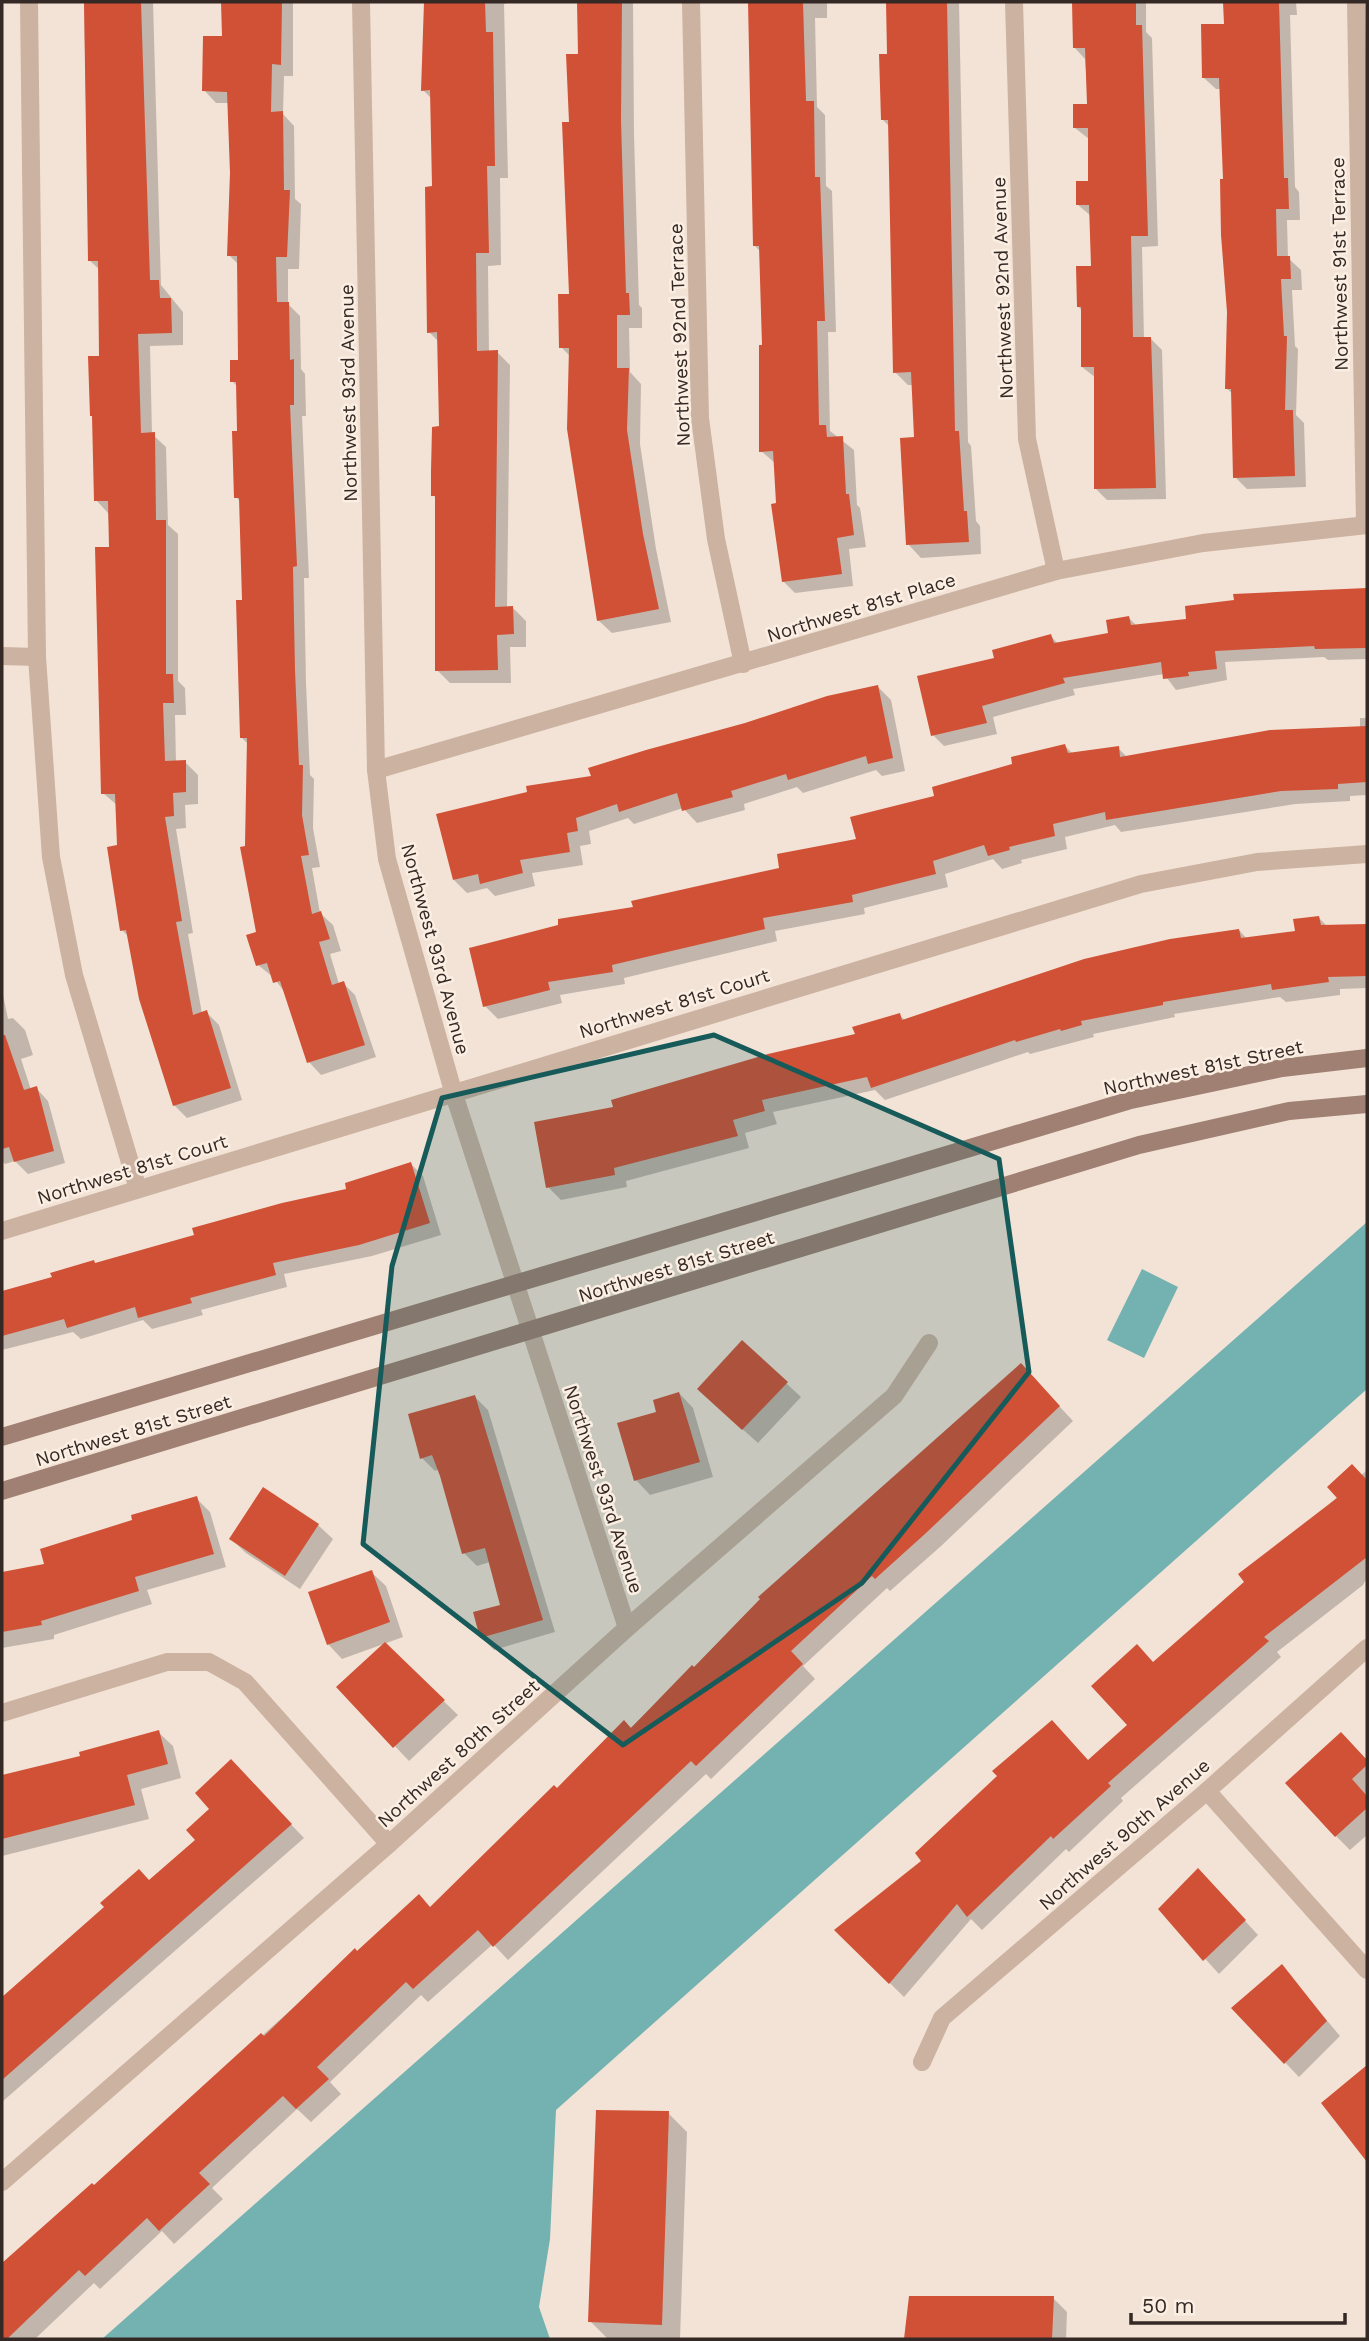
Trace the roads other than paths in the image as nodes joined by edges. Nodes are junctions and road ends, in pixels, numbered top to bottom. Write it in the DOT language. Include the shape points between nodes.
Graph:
graph roads {
  1 [pos="29,2"];
  2 [pos="361,2"];
  3 [pos="691,2"];
  4 [pos="1014,2"];
  5 [pos="1356,2"];
  6 [pos="1366,525"];
  7 [pos="1056,571"];
  8 [pos="2,656"];
  9 [pos="37,657"];
  10 [pos="743,664"];
  11 [pos="376,770"];
  12 [pos="1367,854"];
  13 [pos="1367,1058"];
  14 [pos="453,1091"];
  15 [pos="1367,1104"];
  16 [pos="138,1189"];
  17 [pos="2,1231"];
  18 [pos="515,1284"];
  19 [pos="531,1332"];
  20 [pos="929,1343"];
  21 [pos="2,1437"];
  22 [pos="2,1492"];
  23 [pos="627,1628"];
  24 [pos="1367,1648"];
  25 [pos="2,1713"];
  26 [pos="1207,1791"];
  27 [pos="389,1844"];
  28 [pos="1367,1970"];
  29 [pos="922,2062"];
  30 [pos="2,2182"];
  1 -- 9 [label="street"];
  2 -- 11 [label="street, Northwest 93rd Avenue"];
  3 -- 10 [label="street, Northwest 92nd Terrace" via="700,418 716,539"];
  4 -- 7 [label="street, Northwest 92nd Avenue" via="1027,439"];
  5 -- 6 [label="street, Northwest 91st Terrace"];
  6 -- 7 [label="street, Northwest 81st Place" via="1203,543"];
  7 -- 10 [label="street, Northwest 81st Place"];
  8 -- 9 [label="street"];
  9 -- 16 [label="street" via="51,857 74,975"];
  10 -- 11 [label="street, Northwest 81st Place"];
  11 -- 14 [label="street, Northwest 93rd Avenue" via="387,859"];
  12 -- 14 [label="street, Northwest 81st Court" via="1258,862 1141,884"];
  13 -- 18 [label="street, Northwest 81st Street" via="1282,1068 1131,1100"];
  14 -- 16 [label="street, Northwest 81st Court"];
  14 -- 18 [label="street, Northwest 93rd Avenue"];
  15 -- 19 [label="street, Northwest 81st Street" via="1289,1111 1139,1145"];
  16 -- 17 [label="street, Northwest 81st Court"];
  18 -- 19 [label="street, Northwest 93rd Avenue"];
  18 -- 21 [label="street, Northwest 81st Street"];
  19 -- 22 [label="street, Northwest 81st Street"];
  19 -- 23 [label="street, Northwest 93rd Avenue"];
  20 -- 23 [label="street, Northwest 80th Street" via="894,1396"];
  23 -- 27 [label="street, Northwest 80th Street"];
  24 -- 26 [label="street, Northwest 90th Avenue"];
  25 -- 27 [label="street" via="167,1662 209,1662 245,1682"];
  26 -- 28 [label="street"];
  26 -- 29 [label="street, Northwest 90th Avenue" via="942,2018"];
  27 -- 30 [label="street, Northwest 80th Street"];
}
